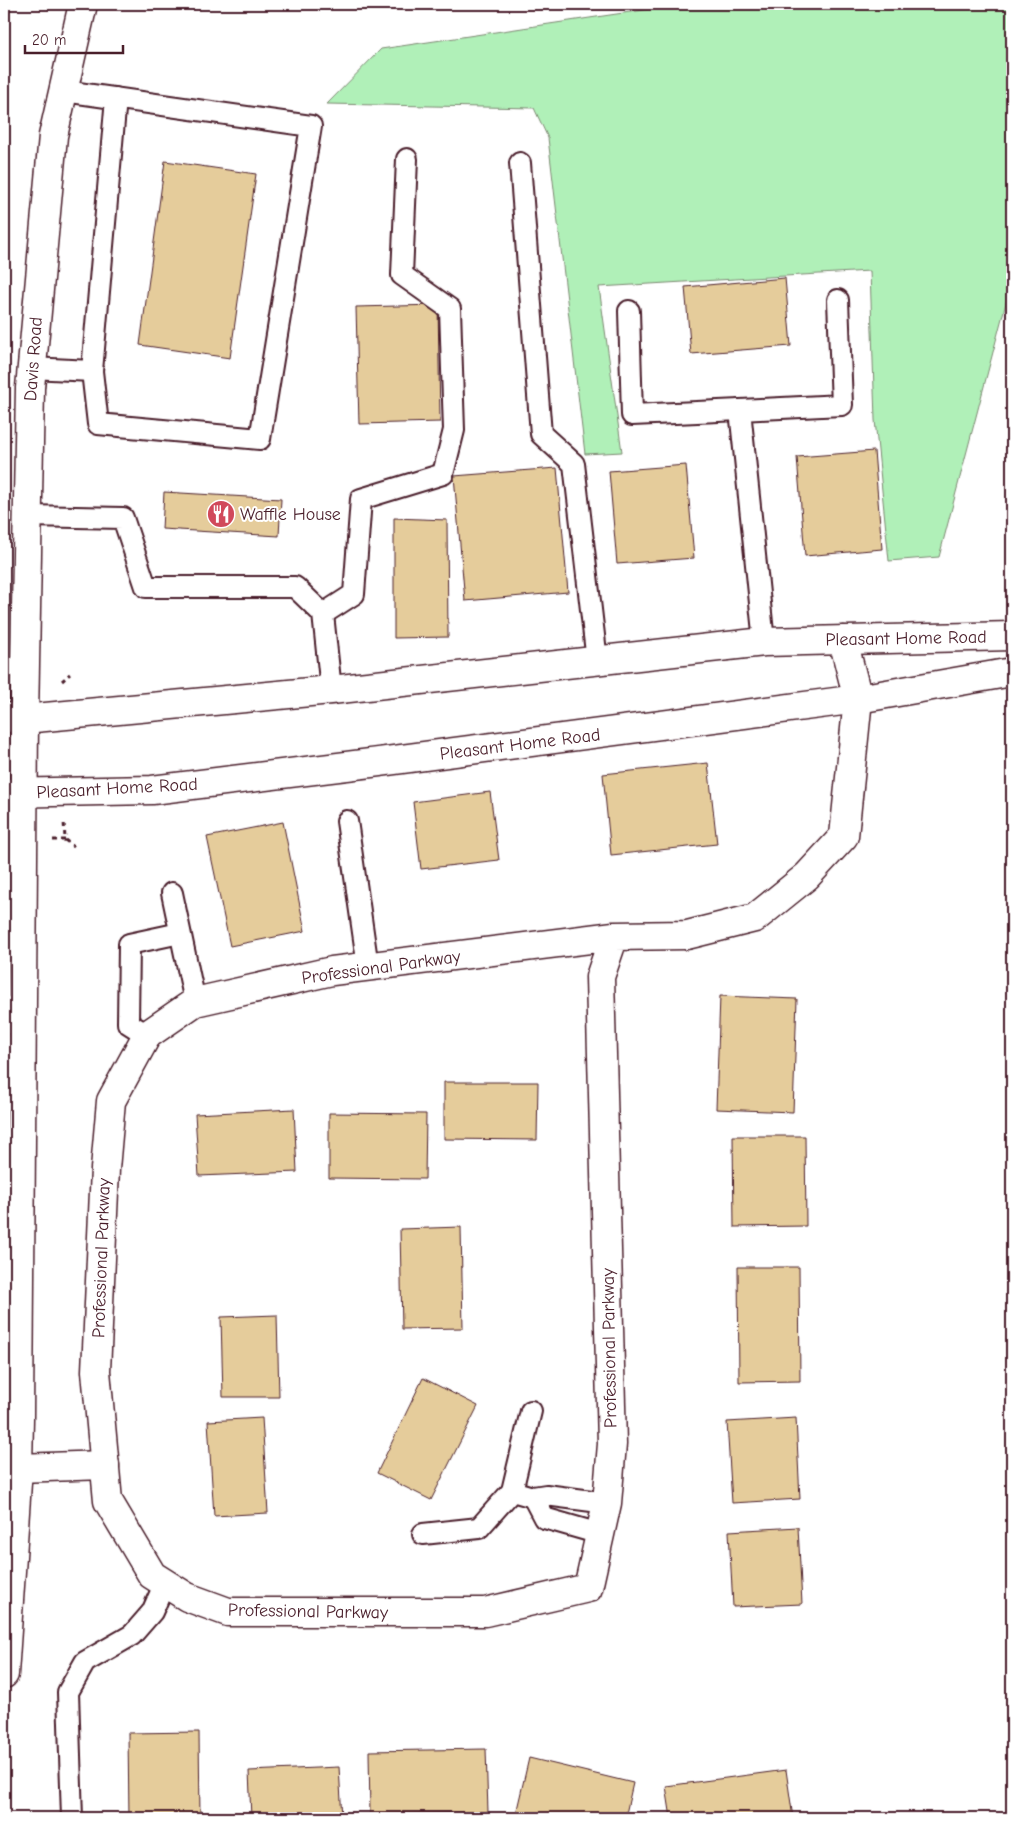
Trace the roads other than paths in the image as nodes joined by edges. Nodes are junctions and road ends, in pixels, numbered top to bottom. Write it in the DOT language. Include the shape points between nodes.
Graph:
graph roads {
  1 [pos="83,4"];
  2 [pos="64,91"];
  3 [pos="116,98"];
  4 [pos="406,159"];
  5 [pos="520,163"];
  6 [pos="838,300"];
  7 [pos="629,311"];
  8 [pos="32,368"];
  9 [pos="92,371"];
  10 [pos="740,410"];
  11 [pos="28,516"];
  12 [pos="323,614"];
  13 [pos="1012,636"];
  14 [pos="842,640"];
  15 [pos="764,642"];
  16 [pos="597,660"];
  17 [pos="1012,672"];
  18 [pos="331,690"];
  19 [pos="858,700"];
  20 [pos="14,718"];
  21 [pos="14,792"];
  22 [pos="347,821"];
  23 [pos="172,893"];
  24 [pos="180,933"];
  25 [pos="614,936"];
  26 [pos="368,967"];
  27 [pos="195,1002"];
  28 [pos="147,1035"];
  29 [pos="531,1411"];
  30 [pos="105,1465"];
  31 [pos="18,1468"];
  32 [pos="512,1491"];
  33 [pos="533,1497"];
  34 [pos="607,1503"];
  35 [pos="423,1534"];
  36 [pos="600,1534"];
  37 [pos="165,1583"];
  38 [pos="4,1674"];
  39 [pos="72,1818"];
  1 -- 2 [label="main road, Davis Road"];
  2 -- 3 [label="lane"];
  2 -- 8 [label="main road, Davis Road" via="53,136"];
  3 -- 9 [label="lane"];
  3 -- 9 [label="lane" via="310,126 260,439 98,424"];
  4 -- 12 [label="lane" via="402,276 450,309 454,430 443,474 361,499 354,594"];
  5 -- 16 [label="lane" via="541,434 574,464"];
  6 -- 10 [label="lane" via="842,404"];
  7 -- 10 [label="lane" via="632,415"];
  8 -- 9 [label="lane"];
  8 -- 11 [label="main road, Davis Road"];
  10 -- 15 [label="lane"];
  11 -- 12 [label="lane" via="123,518 146,587 295,586"];
  11 -- 20 [label="main road, Davis Road"];
  12 -- 18 [label="lane"];
  13 -- 14 [label="main road, Pleasant Home Road"];
  14 -- 15 [label="main road, Pleasant Home Road"];
  14 -- 19 [label="main road, Professional Parkway"];
  15 -- 16 [label="main road, Pleasant Home Road"];
  16 -- 18 [label="main road, Pleasant Home Road"];
  17 -- 19 [label="main road, Pleasant Home Road"];
  18 -- 20 [label="main road, Pleasant Home Road"];
  19 -- 21 [label="main road, Pleasant Home Road" via="152,790"];
  19 -- 25 [label="main road, Professional Parkway" via="844,836 807,876 754,918 688,935"];
  20 -- 21 [label="main road, Davis Road"];
  21 -- 31 [label="main road, Davis Road"];
  22 -- 26 [label="lane"];
  23 -- 24 [label="lane"];
  24 -- 27 [label="lane"];
  24 -- 28 [label="lane" via="129,944 128,1023"];
  25 -- 26 [label="main road, Professional Parkway"];
  25 -- 34 [label="main road, Professional Parkway" via="600,977 612,1444"];
  26 -- 27 [label="main road, Professional Parkway" via="332,971"];
  27 -- 28 [label="main road, Professional Parkway"];
  28 -- 30 [label="main road, Professional Parkway" via="111,1101 96,1370"];
  29 -- 32 [label="lane"];
  30 -- 31 [label="main road"];
  30 -- 37 [label="main road, Professional Parkway" via="108,1501 152,1575"];
  31 -- 38 [label="main road, Davis Road"];
  32 -- 33 [label="lane"];
  32 -- 35 [label="lane" via="478,1528"];
  33 -- 34 [label="lane" via="546,1495"];
  33 -- 36 [label="lane" via="544,1518"];
  34 -- 36 [label="main road, Professional Parkway"];
  36 -- 37 [label="main road, Professional Parkway" via="588,1588 485,1612 228,1612 187,1596"];
  37 -- 39 [label="lane" via="152,1612 132,1635 85,1662 68,1692"];
}
